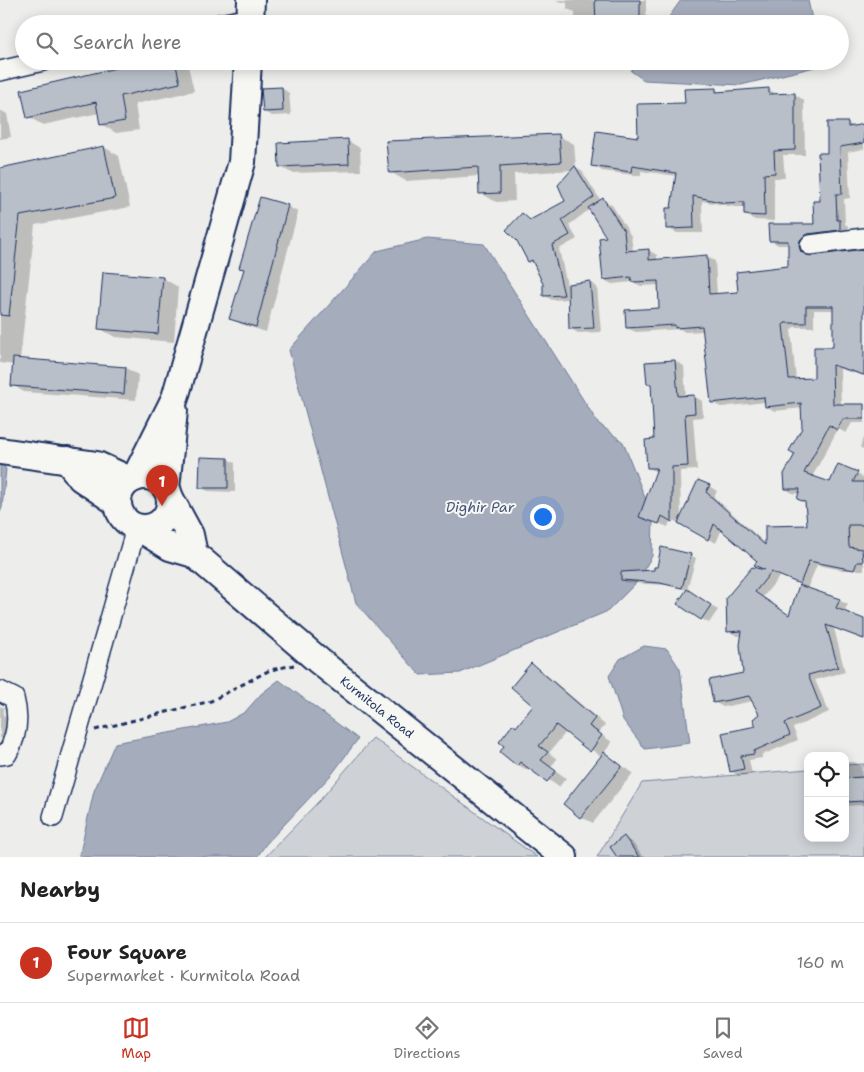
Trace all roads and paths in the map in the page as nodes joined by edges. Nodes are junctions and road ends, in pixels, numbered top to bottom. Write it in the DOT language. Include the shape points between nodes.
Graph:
graph roads {
  1 [pos="15,68"];
  2 [pos="247,70"];
  3 [pos="0,71"];
  4 [pos="864,238"];
  5 [pos="810,245"];
  6 [pos="175,398"];
  7 [pos="0,451"];
  8 [pos="67,460"];
  9 [pos="133,479"];
  10 [pos="168,493"];
  11 [pos="118,503"];
  12 [pos="136,527"];
  13 [pos="194,554"];
  14 [pos="319,661"];
  15 [pos="0,690"];
  16 [pos="77,734"];
  17 [pos="0,755"];
  18 [pos="53,817"];
  19 [pos="564,857"];
  1 -- 3 [label="street"];
  2 -- 6 [label="street" via="242,162"];
  4 -- 5 [label="street"];
  6 -- 9 [label="street"];
  6 -- 10 [label="street"];
  7 -- 8 [label="street"];
  8 -- 9 [label="street" via="97,465"];
  8 -- 11 [label="street" via="82,478"];
  9 -- 10 [label="street" via="151,477 160,481"];
  9 -- 11 [label="street" via="121,489"];
  10 -- 12 [label="street" via="170,508 166,517 149,528"];
  10 -- 13 [label="street" via="190,535"];
  11 -- 12 [label="street" via="124,519"];
  12 -- 13 [label="street" via="170,547"];
  12 -- 16 [label="street"];
  13 -- 14 [label="street, Kurmitola Road"];
  14 -- 16 [label="path" via="270,670 211,701"];
  14 -- 19 [label="street, Kurmitola Road"];
  15 -- 17 [label="street" via="14,698 18,714 12,744 7,754"];
  16 -- 18 [label="street"];
}
